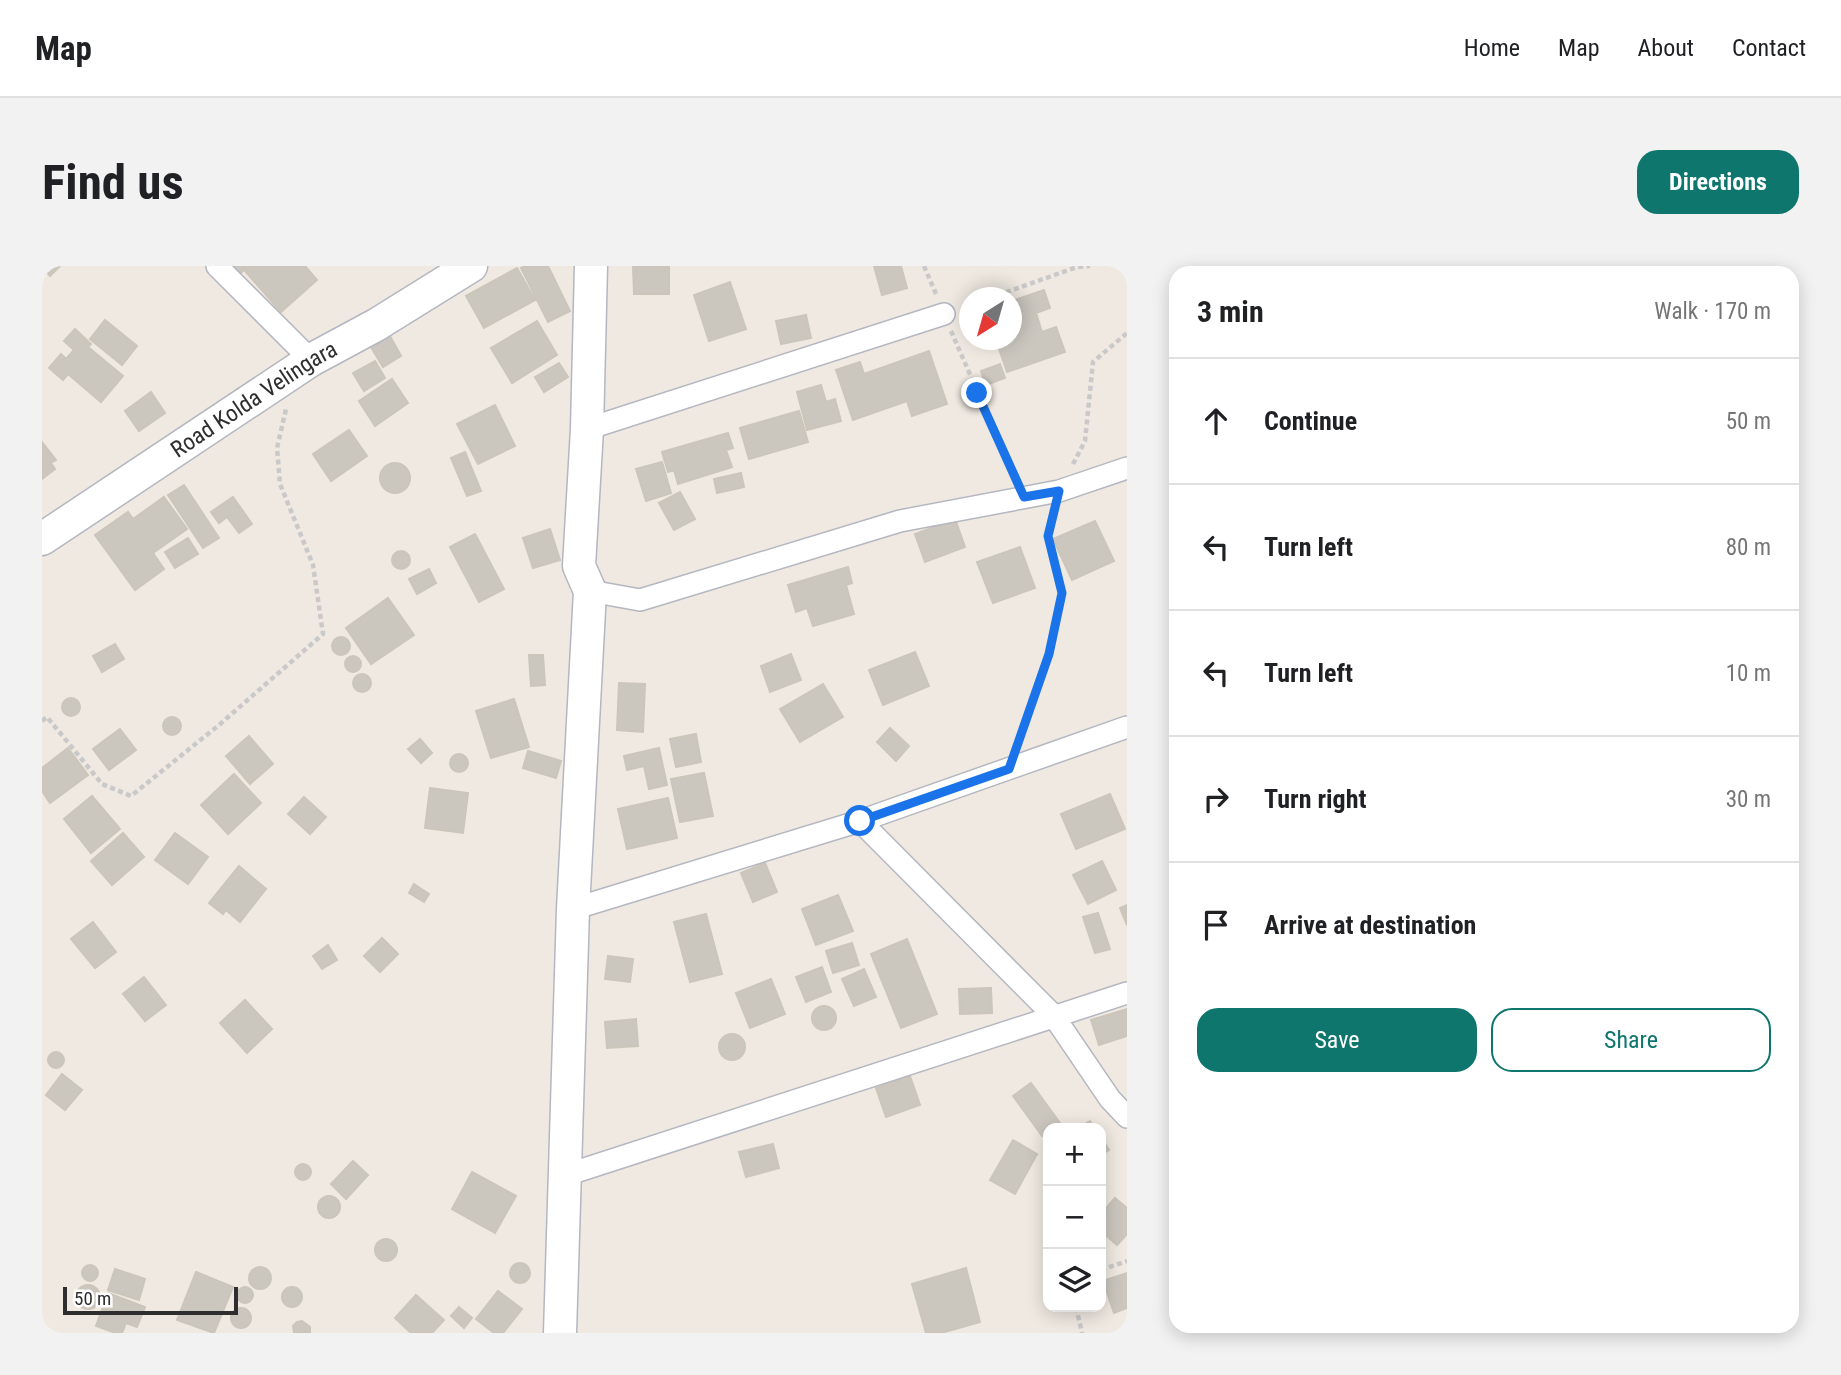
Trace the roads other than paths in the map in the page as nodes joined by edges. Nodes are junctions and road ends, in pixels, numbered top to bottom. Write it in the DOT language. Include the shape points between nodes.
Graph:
graph roads {
  1 [pos="217,266"];
  2 [pos="471,266"];
  3 [pos="591,266"];
  4 [pos="944,314"];
  5 [pos="303,366"];
  6 [pos="587,429"];
  7 [pos="1127,468"];
  8 [pos="42,538"];
  9 [pos="590,592"];
  10 [pos="1127,727"];
  11 [pos="860,821"];
  12 [pos="573,909"];
  13 [pos="1127,993"];
  14 [pos="1054,1015"];
  15 [pos="1127,1117"];
  16 [pos="566,1175"];
  17 [pos="560,1333"];
  1 -- 5 [label="street"];
  2 -- 5 [label="main road, Road Kolda Velingara"];
  3 -- 6 [label="main road"];
  4 -- 6 [label="street"];
  5 -- 8 [label="main road, Road Kolda Velingara"];
  6 -- 9 [label="main road" via="579,566"];
  7 -- 9 [label="street" via="1059,491 900,521 640,600"];
  9 -- 12 [label="main road"];
  10 -- 11 [label="street"];
  11 -- 12 [label="street"];
  11 -- 14 [label="street"];
  12 -- 16 [label="main road"];
  13 -- 14 [label="street"];
  14 -- 15 [label="street"];
  14 -- 16 [label="street"];
  16 -- 17 [label="main road"];
}
